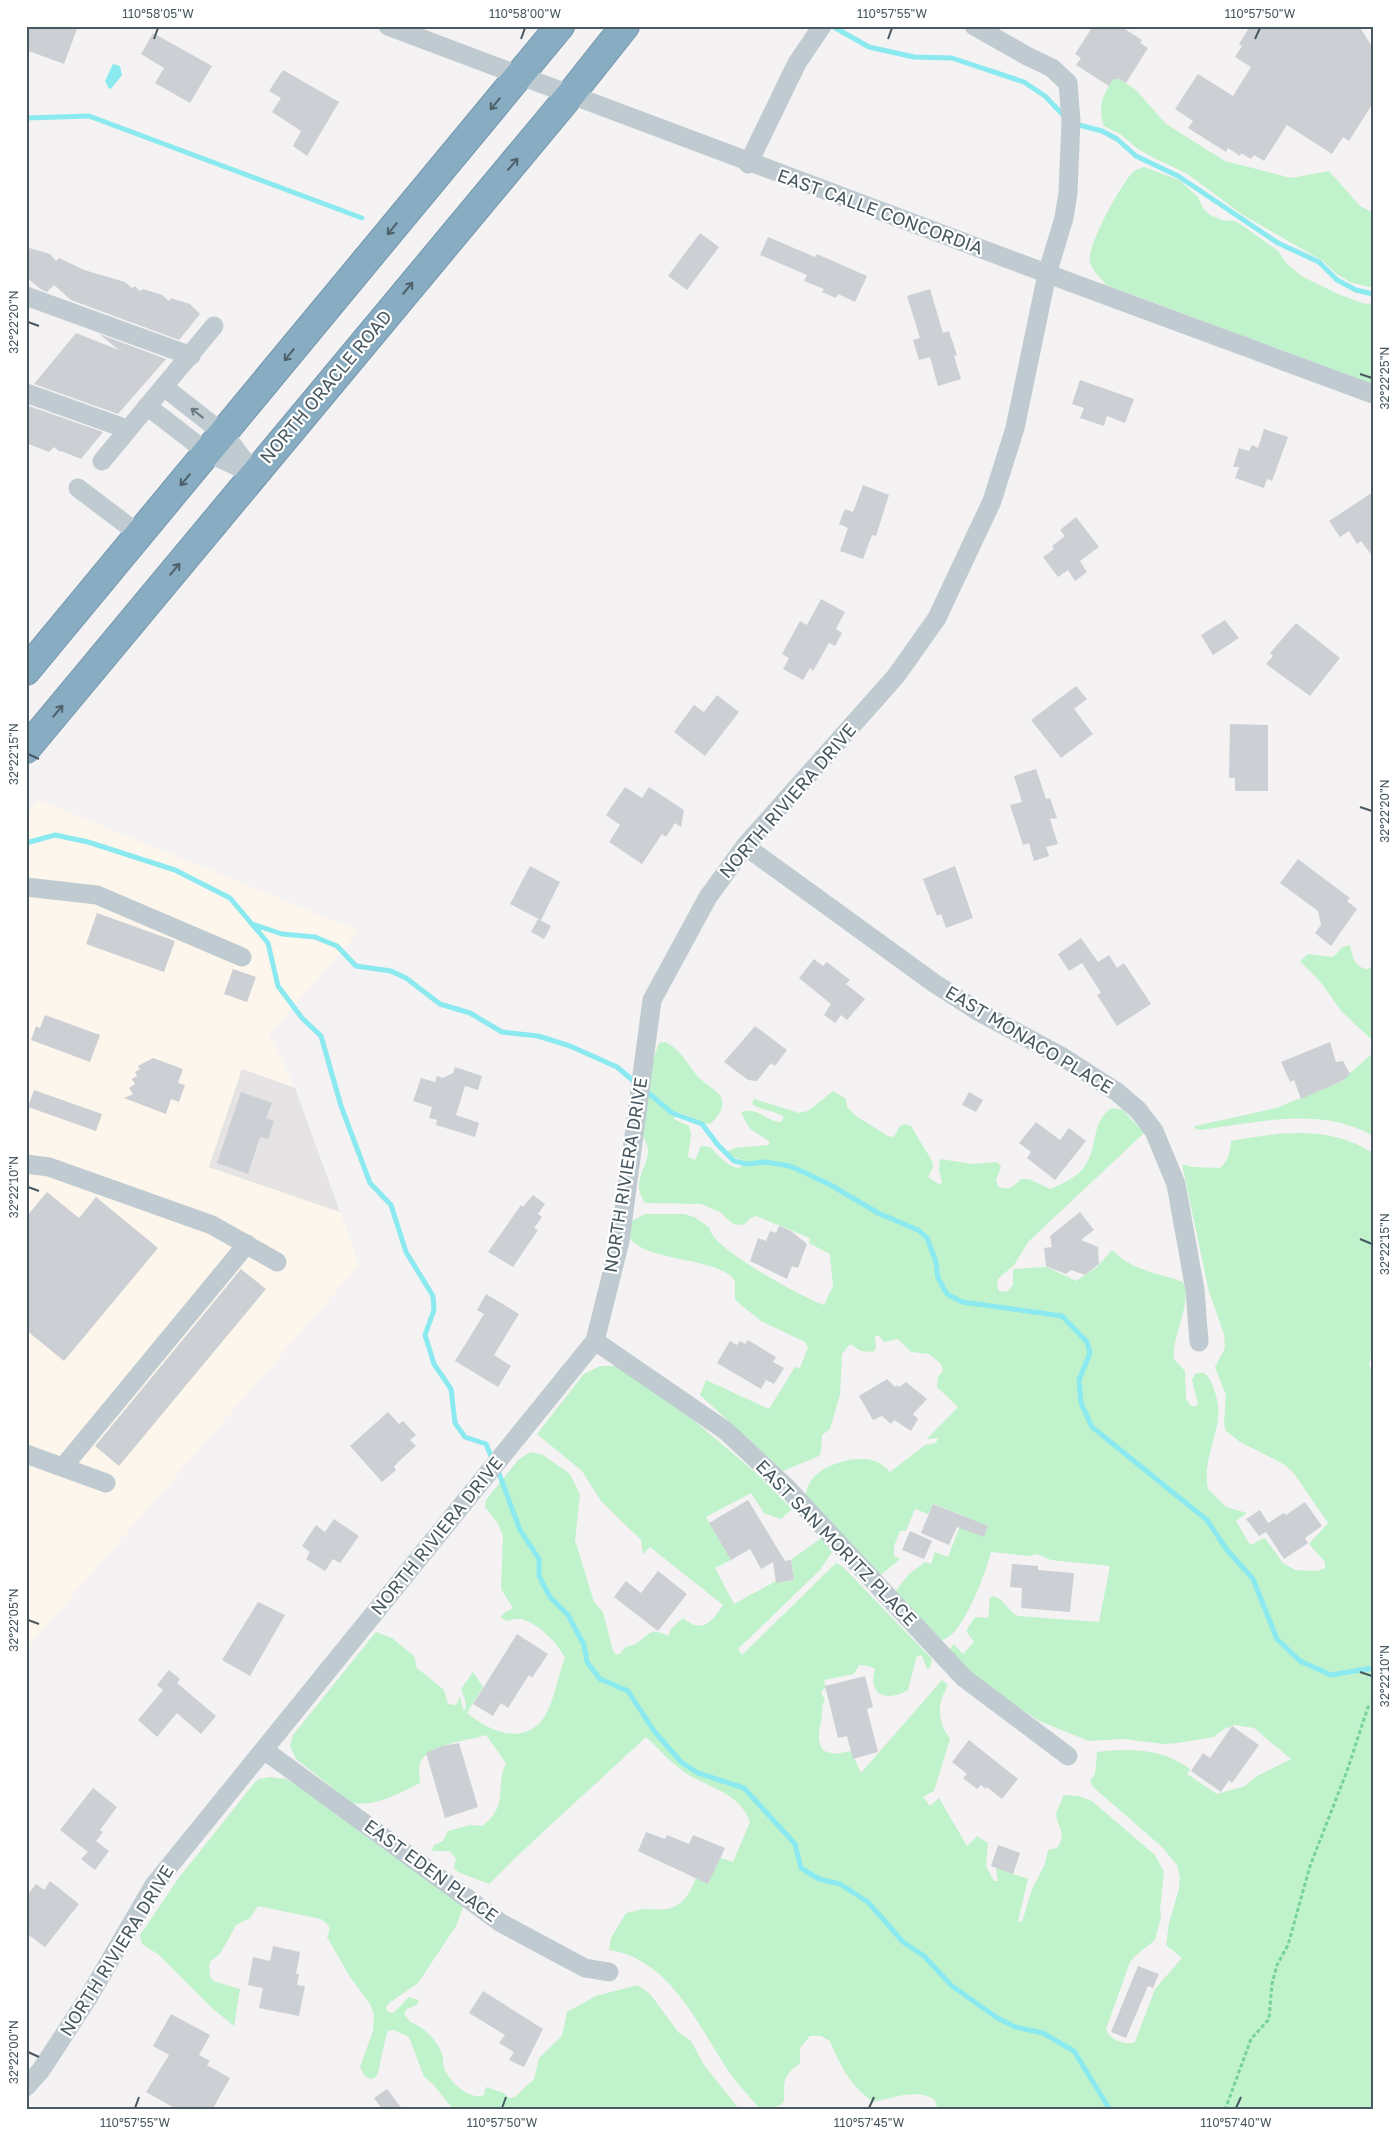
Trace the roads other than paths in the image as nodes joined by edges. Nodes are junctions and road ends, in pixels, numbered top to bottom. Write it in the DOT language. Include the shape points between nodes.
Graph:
graph roads {
  1 [pos="388,26"];
  2 [pos="560,26"];
  3 [pos="626,26"];
  4 [pos="822,26"];
  5 [pos="974,26"];
  6 [pos="518,76"];
  7 [pos="571,94"];
  8 [pos="748,164"];
  9 [pos="1047,274"];
  10 [pos="26,296"];
  11 [pos="214,326"];
  12 [pos="191,356"];
  13 [pos="164,387"];
  14 [pos="26,394"];
  15 [pos="1373,394"];
  16 [pos="147,406"];
  17 [pos="127,429"];
  18 [pos="216,443"];
  19 [pos="102,461"];
  20 [pos="254,474"];
  21 [pos="78,488"];
  22 [pos="140,535"];
  23 [pos="26,671"];
  24 [pos="26,748"];
  25 [pos="745,846"];
  26 [pos="26,887"];
  27 [pos="242,957"];
  28 [pos="26,1164"];
  29 [pos="247,1244"];
  30 [pos="277,1262"];
  31 [pos="596,1341"];
  32 [pos="1200,1342"];
  33 [pos="26,1454"];
  34 [pos="63,1467"];
  35 [pos="106,1483"];
  36 [pos="264,1750"];
  37 [pos="1068,1756"];
  38 [pos="609,1972"];
  39 [pos="26,2087"];
  1 -- 6 [label="street, EAST CALLE CONCORDIA"];
  2 -- 6 [label="highway"];
  3 -- 7 [label="highway, NORTH ORACLE ROAD"];
  4 -- 8 [label="street" via="797,62"];
  5 -- 9 [label="street, NORTH RIVIERA DRIVE" via="1052,68 1068,83 1072,106 1068,193"];
  6 -- 7 [label="street, EAST CALLE CONCORDIA"];
  6 -- 18 [label="highway, one-way"];
  7 -- 8 [label="street, EAST CALLE CONCORDIA"];
  20 -- 7 [label="highway, NORTH ORACLE ROAD, one-way"];
  8 -- 9 [label="street, EAST CALLE CONCORDIA"];
  9 -- 15 [label="street, EAST CALLE CONCORDIA"];
  9 -- 25 [label="street, NORTH RIVIERA DRIVE" via="1015,428 992,501 941,610 896,676"];
  10 -- 12 [label="street"];
  11 -- 12 [label="street"];
  12 -- 13 [label="street"];
  13 -- 16 [label="street"];
  18 -- 13 [label="street, one-way"];
  14 -- 17 [label="street"];
  16 -- 17 [label="street"];
  16 -- 18 [label="street"];
  17 -- 19 [label="street"];
  18 -- 20 [label="street"];
  18 -- 22 [label="highway, one-way"];
  24 -- 20 [label="highway, NORTH ORACLE ROAD, one-way"];
  21 -- 22 [label="street"];
  22 -- 23 [label="highway"];
  25 -- 31 [label="street, NORTH RIVIERA DRIVE" via="708,897 652,1000 620,1241"];
  25 -- 32 [label="street, EAST MONACO PLACE" via="934,983 979,1012 1061,1056 1117,1092 1138,1110 1154,1130 1176,1184 1195,1290"];
  26 -- 27 [label="street" via="97,895"];
  28 -- 29 [label="street" via="35,1163 104,1186 212,1226"];
  29 -- 30 [label="street"];
  29 -- 34 [label="street"];
  31 -- 36 [label="street, NORTH RIVIERA DRIVE"];
  31 -- 37 [label="street, EAST SAN MORITZ PLACE" via="726,1431 787,1488 964,1678"];
  33 -- 34 [label="street"];
  34 -- 35 [label="street"];
  36 -- 38 [label="street, EAST EDEN PLACE" via="501,1922 585,1968"];
  36 -- 39 [label="street, NORTH RIVIERA DRIVE" via="154,1885 88,1998 42,2070"];
}
